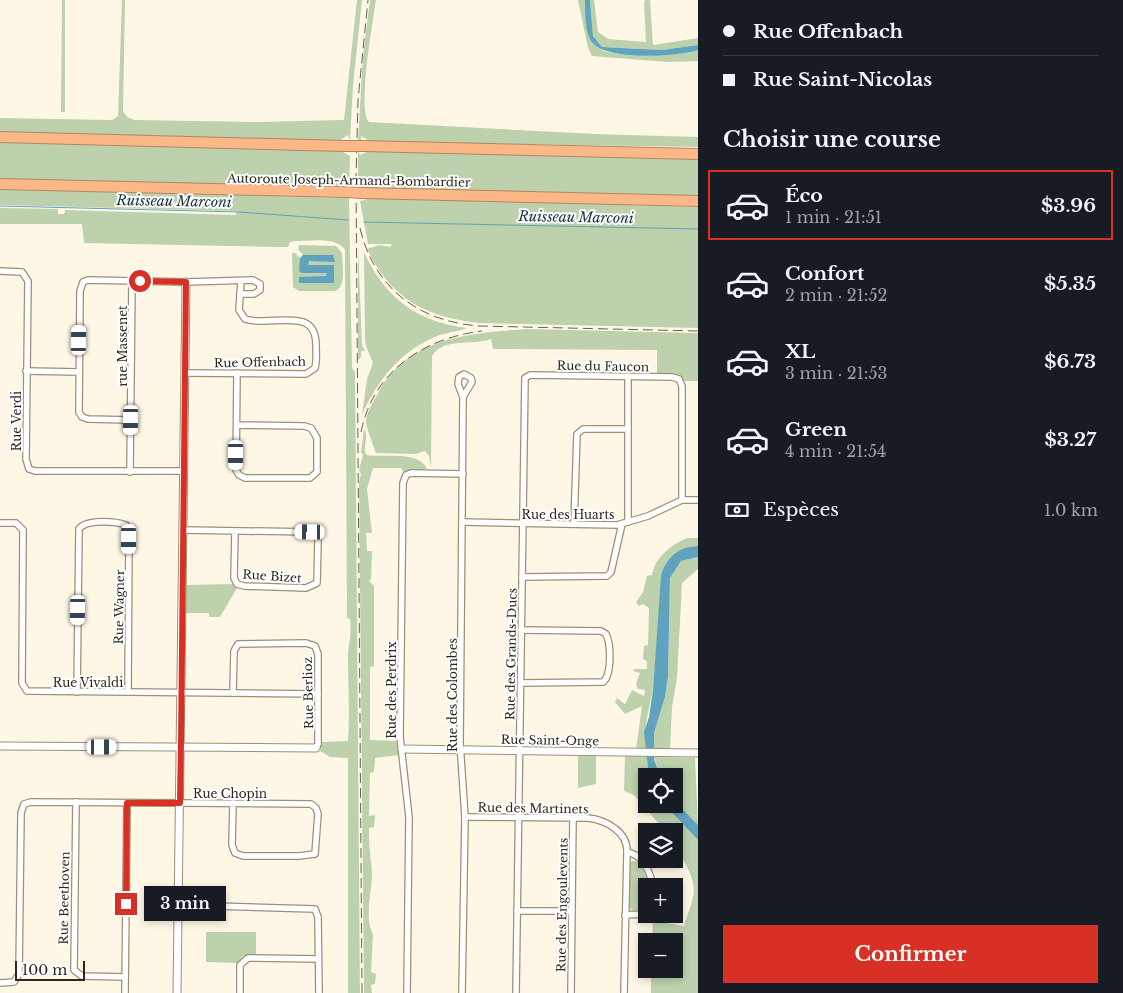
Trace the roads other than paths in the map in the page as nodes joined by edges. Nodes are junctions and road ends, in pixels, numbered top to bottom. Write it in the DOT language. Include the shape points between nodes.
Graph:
graph roads {
  1 [pos="0,137"];
  2 [pos="698,154"];
  3 [pos="0,184"];
  4 [pos="698,201"];
  5 [pos="0,271"];
  6 [pos="132,281"];
  7 [pos="186,282"];
  8 [pos="241,282"];
  9 [pos="240,294"];
  10 [pos="26,371"];
  11 [pos="79,372"];
  12 [pos="185,373"];
  13 [pos="237,373"];
  14 [pos="628,376"];
  15 [pos="527,377"];
  16 [pos="463,397"];
  17 [pos="131,420"];
  18 [pos="237,425"];
  19 [pos="628,429"];
  20 [pos="183,471"];
  21 [pos="130,472"];
  22 [pos="463,474"];
  23 [pos="682,500"];
  24 [pos="698,500"];
  25 [pos="0,522"];
  26 [pos="463,522"];
  27 [pos="628,522"];
  28 [pos="522,524"];
  29 [pos="574,524"];
  30 [pos="622,524"];
  31 [pos="183,530"];
  32 [pos="235,531"];
  33 [pos="522,577"];
  34 [pos="521,630"];
  35 [pos="521,683"];
  36 [pos="77,692"];
  37 [pos="128,692"];
  38 [pos="181,693"];
  39 [pos="233,693"];
  40 [pos="318,694"];
  41 [pos="0,746"];
  42 [pos="180,748"];
  43 [pos="316,748"];
  44 [pos="461,749"];
  45 [pos="402,750"];
  46 [pos="520,751"];
  47 [pos="698,753"];
  48 [pos="76,802"];
  49 [pos="127,803"];
  50 [pos="180,803"];
  51 [pos="233,803"];
  52 [pos="465,817"];
  53 [pos="518,817"];
  54 [pos="573,818"];
  55 [pos="627,852"];
  56 [pos="650,878"];
  57 [pos="178,905"];
  58 [pos="517,911"];
  59 [pos="572,911"];
  60 [pos="638,914"];
  61 [pos="626,915"];
  62 [pos="318,959"];
  63 [pos="125,977"];
  64 [pos="0,983"];
  65 [pos="124,993"];
  66 [pos="178,993"];
  67 [pos="240,993"];
  68 [pos="318,993"];
  69 [pos="407,993"];
  70 [pos="462,993"];
  71 [pos="516,993"];
  72 [pos="571,993"];
  73 [pos="624,993"];
  1 -- 2 [label="highway, bridge"];
  3 -- 4 [label="highway, Autoroute Joseph-Armand-Bombardier, bridge"];
  5 -- 10 [label="street, Rue Verdi" via="20,271 28,279"];
  6 -- 7 [label="street"];
  6 -- 11 [label="street" via="88,280 82,284"];
  6 -- 17 [label="street, rue Massenet"];
  7 -- 8 [label="street"];
  7 -- 12 [label="street"];
  8 -- 9 [label="street, Rue Offenbach"];
  8 -- 9 [label="street" via="256,280 261,286 256,293"];
  9 -- 13 [label="street, Rue Offenbach" via="239,310 246,319 302,321 311,325 316,334 316,363 306,374"];
  10 -- 11 [label="street"];
  10 -- 21 [label="street, Rue Verdi" via="26,462 29,469"];
  11 -- 17 [label="street" via="78,409 82,417"];
  12 -- 13 [label="street, Rue Offenbach"];
  12 -- 20 [label="street"];
  13 -- 18 [label="street"];
  14 -- 15 [label="street, Rue du Faucon"];
  14 -- 19 [label="street"];
  14 -- 23 [label="street, Rue du Faucon" via="679,379 682,386"];
  15 -- 28 [label="street, Rue des Grands-Ducs" via="523,383"];
  16 -- 22 [label="street, Rue des Colombes"];
  17 -- 21 [label="street, rue Massenet"];
  18 -- 18 [label="street" via="236,470 242,477 310,478 317,472 317,438 311,428"];
  19 -- 27 [label="street"];
  19 -- 29 [label="street" via="583,429 577,434"];
  20 -- 21 [label="street, Rue Verdi"];
  20 -- 31 [label="street"];
  22 -- 26 [label="street, Rue des Colombes"];
  22 -- 45 [label="street, Rue des Perdrix" via="410,473 403,482"];
  23 -- 24 [label="street, Rue des Huarts"];
  23 -- 27 [label="street, Rue des Huarts"];
  25 -- 36 [label="street, Rue Vivaldi" via="20,525 24,536 22,684 29,692"];
  26 -- 28 [label="street, Rue des Huarts"];
  26 -- 44 [label="street, Rue des Colombes"];
  27 -- 30 [label="street, Rue des Huarts"];
  28 -- 29 [label="street, Rue des Huarts"];
  28 -- 33 [label="street, Rue des Grands-Ducs"];
  29 -- 30 [label="street, Rue des Huarts"];
  30 -- 33 [label="street" via="611,572 607,576"];
  31 -- 32 [label="street, Rue Bizet"];
  31 -- 38 [label="street"];
  32 -- 32 [label="street, Rue Bizet" via="234,575 237,584 306,588 317,583 318,541 314,533"];
  33 -- 34 [label="street, Rue des Grands-Ducs"];
  34 -- 35 [label="street, Rue des Grands-Ducs"];
  34 -- 35 [label="street" via="601,631 608,640 608,675 603,682"];
  35 -- 46 [label="street, Rue des Grands-Ducs"];
  36 -- 37 [label="street, Rue Vivaldi"];
  36 -- 37 [label="street, Rue Wagner" via="79,529 88,524 110,523 126,525 129,532"];
  37 -- 38 [label="street, Rue Vivaldi"];
  38 -- 39 [label="street, Rue Vivaldi"];
  38 -- 42 [label="street"];
  39 -- 40 [label="street, Rue Vivaldi"];
  39 -- 40 [label="street, Rue Berlioz" via="234,651 238,644 306,643 315,646 317,652"];
  40 -- 43 [label="street, Rue Berlioz"];
  41 -- 42 [label="street"];
  42 -- 43 [label="street"];
  42 -- 50 [label="street"];
  44 -- 45 [label="street, Rue Saint-Onge"];
  44 -- 46 [label="street, Rue Saint-Onge"];
  44 -- 52 [label="street, Rue des Colombes"];
  45 -- 69 [label="street, Rue des Perdrix" via="409,817"];
  46 -- 47 [label="street, Rue Saint-Onge"];
  46 -- 53 [label="street, Rue des Grands-Ducs"];
  48 -- 49 [label="street, Rue Chopin"];
  48 -- 63 [label="street, Rue Beethoven" via="74,970 82,976"];
  48 -- 64 [label="street, Rue Chopin" via="24,804 21,813 18,979"];
  49 -- 50 [label="street, Rue Chopin"];
  49 -- 63 [label="street"];
  50 -- 51 [label="street, Rue Chopin"];
  50 -- 57 [label="street"];
  51 -- 51 [label="street, Rue Chopin" via="308,803 316,808 317,849 313,855 237,854 232,849"];
  52 -- 53 [label="street, Rue des Martinets"];
  52 -- 70 [label="street, Rue des Colombes"];
  53 -- 54 [label="street, Rue des Martinets"];
  53 -- 58 [label="street, Rue des Grands-Ducs"];
  54 -- 55 [label="street, Rue des Martinets" via="595,819 610,826 626,841"];
  54 -- 59 [label="street, Rue des Engoulevents"];
  55 -- 56 [label="street, Rue des Martinets" via="636,855 643,863"];
  55 -- 61 [label="street"];
  57 -- 62 [label="street" via="316,910"];
  57 -- 66 [label="street"];
  58 -- 59 [label="street"];
  58 -- 71 [label="street, Rue des Grands-Ducs"];
  59 -- 72 [label="street, Rue des Engoulevents"];
  60 -- 61 [label="street"];
  61 -- 73 [label="street"];
  62 -- 67 [label="street" via="248,958 240,965"];
  62 -- 68 [label="street"];
  63 -- 65 [label="street"];
}
